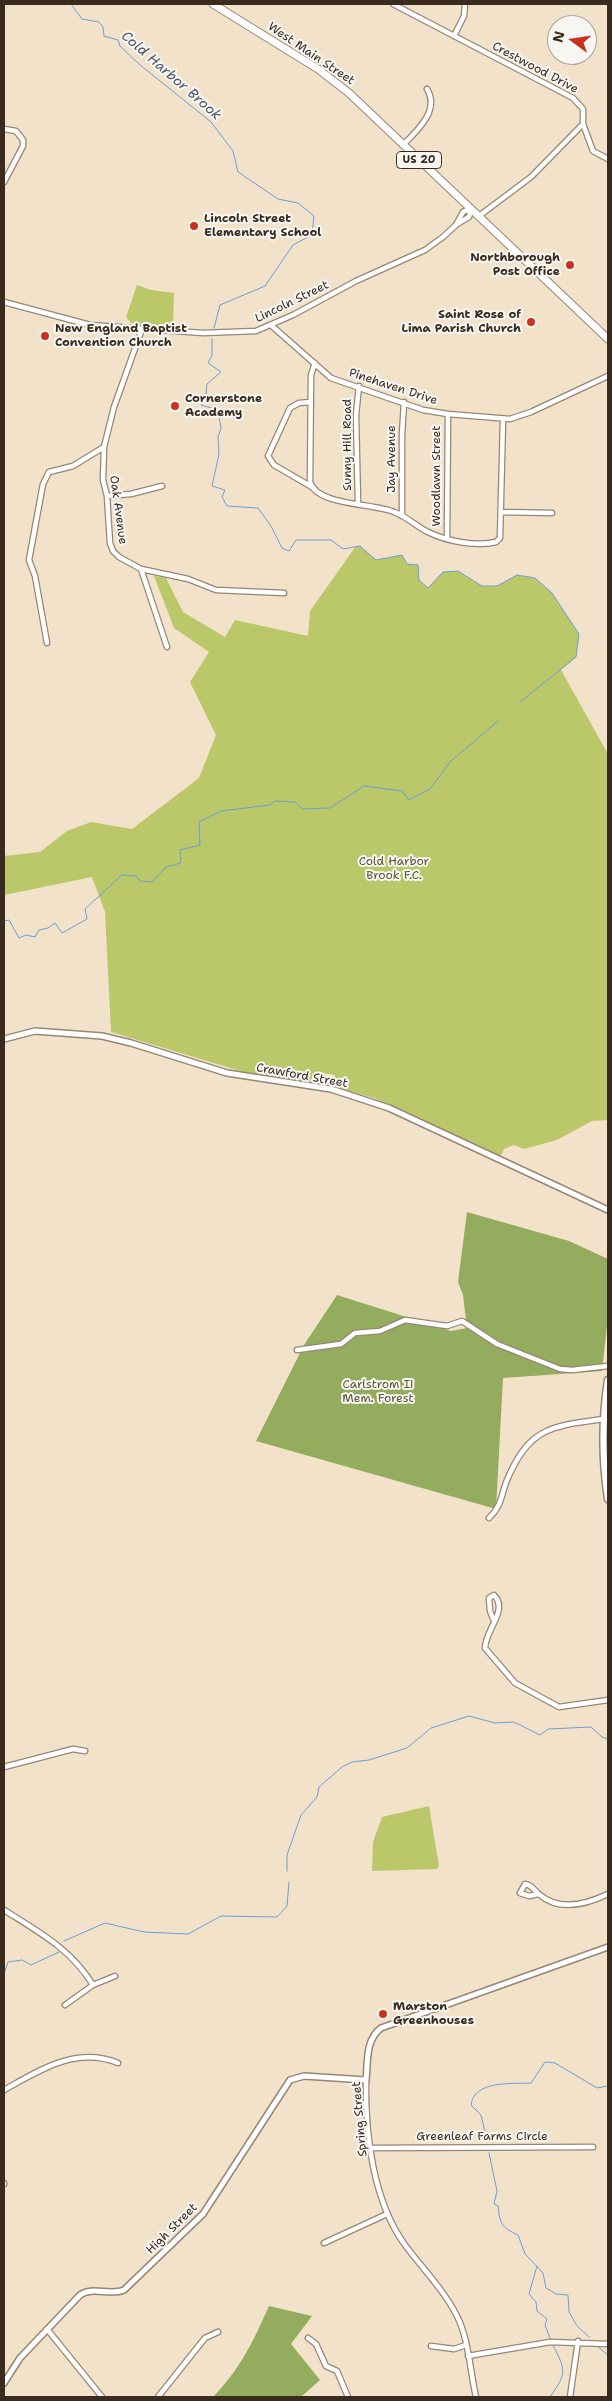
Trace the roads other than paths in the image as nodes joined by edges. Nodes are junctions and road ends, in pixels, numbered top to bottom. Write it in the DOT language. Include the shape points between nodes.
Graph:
graph roads {
  1 [pos="213,4"];
  2 [pos="393,4"];
  3 [pos="465,4"];
  4 [pos="454,36"];
  5 [pos="427,89"];
  6 [pos="583,124"];
  7 [pos="4,129"];
  8 [pos="403,145"];
  9 [pos="608,160"];
  10 [pos="4,182"];
  11 [pos="471,208"];
  12 [pos="479,216"];
  13 [pos="4,302"];
  14 [pos="272,326"];
  15 [pos="142,329"];
  16 [pos="608,339"];
  17 [pos="315,363"];
  18 [pos="608,376"];
  19 [pos="359,386"];
  20 [pos="311,402"];
  21 [pos="404,402"];
  22 [pos="448,414"];
  23 [pos="503,420"];
  24 [pos="104,447"];
  25 [pos="162,486"];
  26 [pos="313,488"];
  27 [pos="107,496"];
  28 [pos="358,503"];
  29 [pos="502,512"];
  30 [pos="552,513"];
  31 [pos="402,516"];
  32 [pos="447,538"];
  33 [pos="141,569"];
  34 [pos="284,594"];
  35 [pos="47,642"];
  36 [pos="167,647"];
  37 [pos="4,1039"];
  38 [pos="608,1210"];
  39 [pos="297,1350"];
  40 [pos="608,1366"];
  41 [pos="608,1380"];
  42 [pos="604,1420"];
  43 [pos="608,1499"];
  44 [pos="489,1518"];
  45 [pos="494,1621"];
  46 [pos="608,1700"];
  47 [pos="85,1751"];
  48 [pos="4,1767"];
  49 [pos="538,1894"];
  50 [pos="608,1894"];
  51 [pos="4,1910"];
  52 [pos="608,1947"];
  53 [pos="115,1976"];
  54 [pos="93,1985"];
  55 [pos="65,2005"];
  56 [pos="118,2063"];
  57 [pos="366,2080"];
  58 [pos="4,2090"];
  59 [pos="593,2147"];
  60 [pos="371,2148"];
  61 [pos="387,2214"];
  62 [pos="324,2243"];
  63 [pos="47,2329"];
  64 [pos="218,2332"];
  65 [pos="308,2338"];
  66 [pos="578,2341"];
  67 [pos="608,2344"];
  68 [pos="466,2345"];
  69 [pos="431,2346"];
  70 [pos="468,2356"];
  71 [pos="4,2383"];
  72 [pos="102,2397"];
  73 [pos="158,2397"];
  74 [pos="348,2397"];
  75 [pos="476,2397"];
  76 [pos="570,2397"];
  1 -- 8 [label="main road, West Main Street / US 20" via="336,83"];
  2 -- 4 [label="street, Crestwood Drive"];
  3 -- 4 [label="street" via="464,16"];
  4 -- 6 [label="street, Crestwood Drive" via="573,98 583,109"];
  5 -- 8 [label="street" via="431,96 431,109"];
  6 -- 9 [label="street, Crestwood Drive" via="593,151"];
  6 -- 12 [label="street" via="531,176"];
  7 -- 10 [label="street" via="16,130 23,146"];
  8 -- 11 [label="main road, West Main Street / US 20"];
  11 -- 12 [label="main road, West Main Street / US 20"];
  11 -- 14 [label="street, Lincoln Street" via="469,217 425,250 356,281"];
  12 -- 16 [label="main road, West Main Street / US 20"];
  13 -- 15 [label="street, Lincoln Street" via="82,323"];
  14 -- 15 [label="street, Lincoln Street" via="230,334"];
  14 -- 17 [label="street, Pinehaven Drive"];
  15 -- 24 [label="street, Oak Avenue" via="114,407"];
  17 -- 19 [label="street, Pinehaven Drive" via="331,378"];
  17 -- 20 [label="street" via="311,375"];
  18 -- 23 [label="street, Pinehaven Drive" via="531,412"];
  19 -- 21 [label="street, Pinehaven Drive"];
  19 -- 28 [label="street, Sunny Hill Road" via="356,407"];
  20 -- 26 [label="street" via="310,482"];
  20 -- 26 [label="street" via="290,408 268,456 274,465"];
  21 -- 22 [label="street, Pinehaven Drive" via="423,410"];
  21 -- 31 [label="street, Jay Avenue"];
  22 -- 23 [label="street, Pinehaven Drive"];
  22 -- 32 [label="street, Woodlawn Street"];
  23 -- 29 [label="street"];
  24 -- 27 [label="street, Oak Avenue" via="103,480"];
  24 -- 35 [label="street" via="73,466 49,472 43,484 29,560 36,576"];
  25 -- 27 [label="street"];
  26 -- 28 [label="street" via="335,501"];
  27 -- 33 [label="street, Oak Avenue" via="112,547 119,558"];
  28 -- 31 [label="street"];
  29 -- 30 [label="street"];
  29 -- 32 [label="street" via="501,535 496,542 479,544"];
  31 -- 32 [label="street" via="430,533"];
  33 -- 34 [label="street, Oak Avenue" via="188,579 216,590"];
  33 -- 36 [label="street"];
  37 -- 38 [label="street, Crawford Street" via="35,1031 102,1036 242,1076 342,1092 389,1108"];
  39 -- 40 [label="street" via="342,1344 355,1332 380,1331 405,1320 447,1326 462,1321 497,1344 560,1369"];
  41 -- 42 [label="main road"];
  42 -- 43 [label="main road" via="604,1470"];
  42 -- 44 [label="street" via="556,1427 536,1436 518,1460 506,1483 499,1507"];
  45 -- 45 [label="street" via="499,1604 494,1595 489,1604"];
  45 -- 46 [label="street" via="486,1635 485,1648 515,1683 559,1707"];
  47 -- 48 [label="street" via="71,1749"];
  49 -- 50 [label="street" via="557,1904 573,1905"];
  51 -- 54 [label="street" via="66,1951"];
  52 -- 57 [label="street, Spring Street" via="381,2028 374,2034 370,2045"];
  53 -- 54 [label="street"];
  54 -- 55 [label="street"];
  56 -- 58 [label="street" via="98,2056 62,2060"];
  57 -- 60 [label="street, Spring Street"];
  57 -- 63 [label="street, High Street" via="304,2076 290,2080 194,2224 124,2290 84,2292"];
  59 -- 60 [label="street, Greenleaf Farms Circle"];
  60 -- 61 [label="street, Spring Street"];
  61 -- 62 [label="street"];
  61 -- 68 [label="street, Spring Street" via="404,2244 454,2312"];
  63 -- 71 [label="street, High Street" via="20,2358"];
  63 -- 72 [label="street"];
  64 -- 73 [label="street" via="205,2338"];
  65 -- 74 [label="street" via="316,2344 326,2366 337,2372"];
  66 -- 67 [label="street"];
  66 -- 70 [label="street" via="535,2344"];
  66 -- 76 [label="street"];
  68 -- 69 [label="street" via="454,2349"];
  68 -- 70 [label="street, Spring Street"];
  70 -- 75 [label="street, Spring Street"];
}
